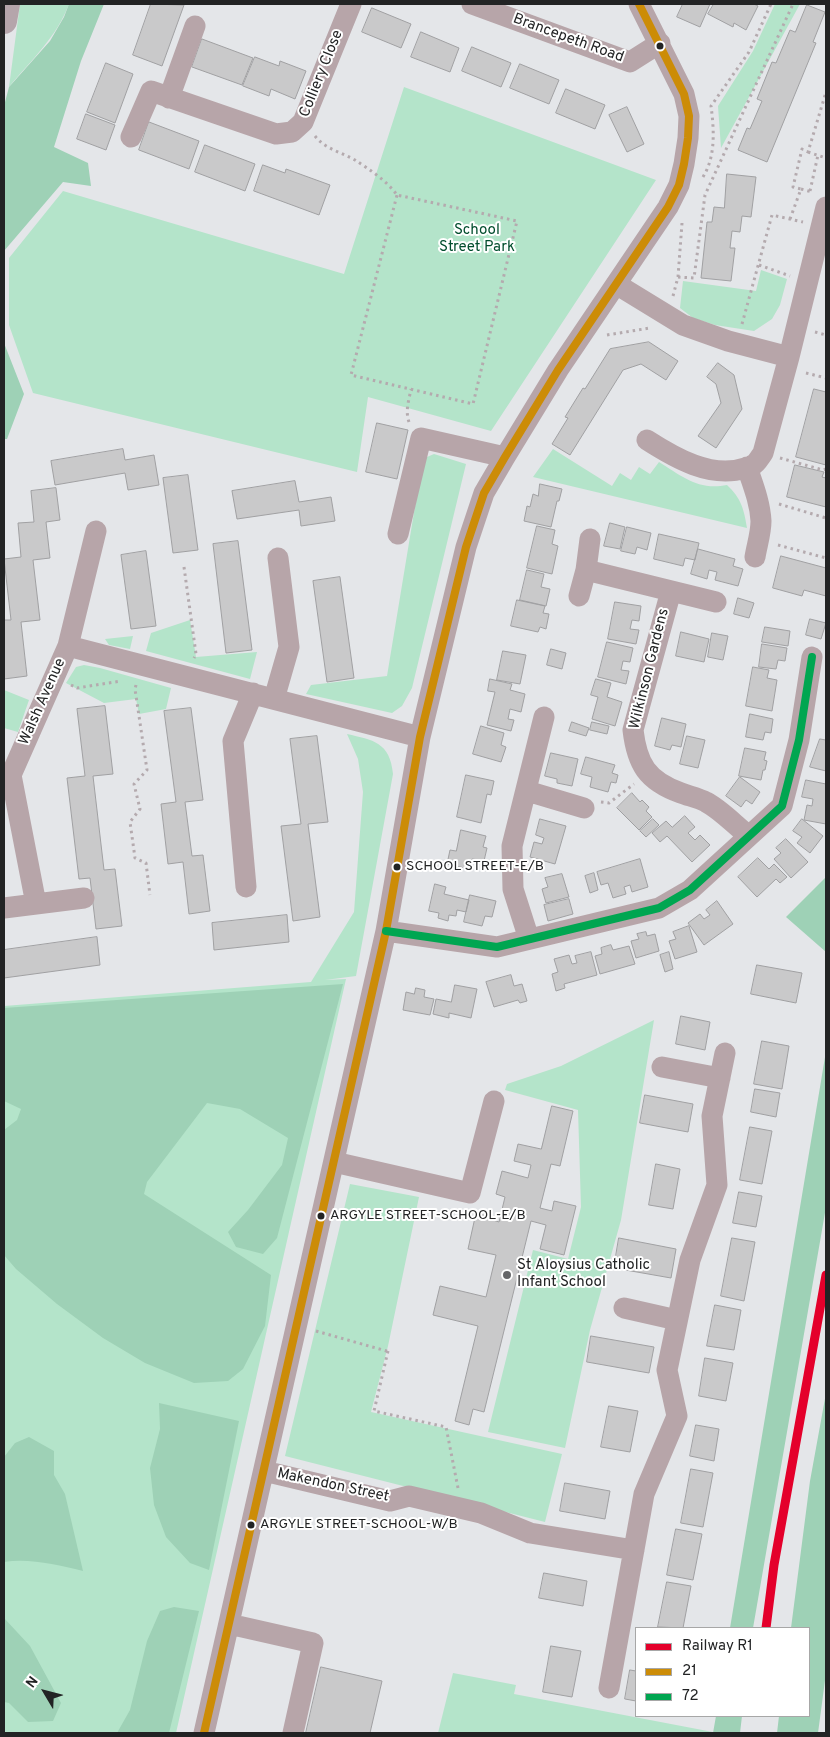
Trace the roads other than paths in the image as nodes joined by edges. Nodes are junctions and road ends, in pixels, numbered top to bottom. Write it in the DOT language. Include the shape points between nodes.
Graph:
graph roads {
  1 [pos="7,4"];
  2 [pos="351,4"];
  3 [pos="472,4"];
  4 [pos="639,4"];
  5 [pos="4,21"];
  6 [pos="195,26"];
  7 [pos="660,44"];
  8 [pos="160,95"];
  9 [pos="132,137"];
  10 [pos="824,216"];
  11 [pos="616,284"];
  12 [pos="789,357"];
  13 [pos="647,440"];
  14 [pos="505,457"];
  15 [pos="747,467"];
  16 [pos="96,531"];
  17 [pos="398,534"];
  18 [pos="590,539"];
  19 [pos="756,548"];
  20 [pos="278,558"];
  21 [pos="586,570"];
  22 [pos="670,590"];
  23 [pos="579,596"];
  24 [pos="716,602"];
  25 [pos="68,646"];
  26 [pos="812,657"];
  27 [pos="252,693"];
  28 [pos="274,699"];
  29 [pos="544,717"];
  30 [pos="420,737"];
  31 [pos="527,791"];
  32 [pos="584,808"];
  33 [pos="748,836"];
  34 [pos="246,887"];
  35 [pos="84,898"];
  36 [pos="36,904"];
  37 [pos="4,908"];
  38 [pos="386,931"];
  39 [pos="529,938"];
  40 [pos="725,1053"];
  41 [pos="662,1067"];
  42 [pos="720,1078"];
  43 [pos="494,1101"];
  44 [pos="334,1162"];
  45 [pos="624,1308"];
  46 [pos="677,1320"];
  47 [pos="264,1471"];
  48 [pos="634,1550"];
  49 [pos="229,1624"];
  50 [pos="628,1634"];
  51 [pos="609,1688"];
  52 [pos="204,1733"];
  53 [pos="293,1733"];
  1 -- 5 [label="main road"];
  2 -- 8 [label="street, Colliery Close" via="304,122 292,132 276,134"];
  3 -- 7 [label="street, Brancepeth Road" via="630,62"];
  4 -- 7 [label="street"];
  6 -- 8 [label="street"];
  7 -- 11 [label="street" via="684,94 689,116 688,138 679,185 668,207"];
  8 -- 9 [label="street"];
  10 -- 12 [label="street"];
  11 -- 12 [label="street" via="683,325"];
  11 -- 14 [label="street"];
  12 -- 15 [label="street" via="763,453"];
  13 -- 15 [label="street" via="686,462 714,471 735,472"];
  14 -- 17 [label="street" via="421,438"];
  14 -- 30 [label="street" via="484,493 466,547"];
  15 -- 19 [label="street" via="761,523"];
  16 -- 25 [label="street, Walsh Avenue"];
  18 -- 21 [label="street"];
  20 -- 28 [label="street" via="289,647"];
  21 -- 22 [label="street"];
  21 -- 23 [label="street"];
  22 -- 24 [label="street"];
  22 -- 33 [label="street, Wilkinson Gardens" via="633,730 635,750 650,777 679,793 706,802"];
  25 -- 27 [label="street, Walsh Avenue" via="138,671 188,677"];
  25 -- 36 [label="street, Walsh Avenue" via="11,775"];
  26 -- 33 [label="street" via="799,740 782,806"];
  27 -- 28 [label="street, Walsh Avenue"];
  27 -- 34 [label="street" via="233,741"];
  28 -- 30 [label="street, Walsh Avenue"];
  29 -- 31 [label="street"];
  30 -- 38 [label="street"];
  31 -- 32 [label="street"];
  31 -- 39 [label="street" via="512,846 513,889"];
  33 -- 39 [label="street" via="690,890 659,908"];
  35 -- 36 [label="street"];
  36 -- 37 [label="street"];
  38 -- 39 [label="street" via="497,947"];
  38 -- 44 [label="street"];
  40 -- 42 [label="street"];
  41 -- 42 [label="street"];
  42 -- 46 [label="street" via="712,1116 718,1184 690,1260"];
  43 -- 44 [label="street" via="470,1193"];
  44 -- 47 [label="street"];
  45 -- 46 [label="street"];
  46 -- 48 [label="street" via="666,1370 677,1416 644,1494"];
  47 -- 48 [label="street, Makendon Street" via="390,1501 409,1496 481,1513 530,1533"];
  47 -- 49 [label="street"];
  48 -- 50 [label="street"];
  49 -- 52 [label="street"];
  49 -- 53 [label="street" via="312,1643"];
  50 -- 51 [label="street"];
}
